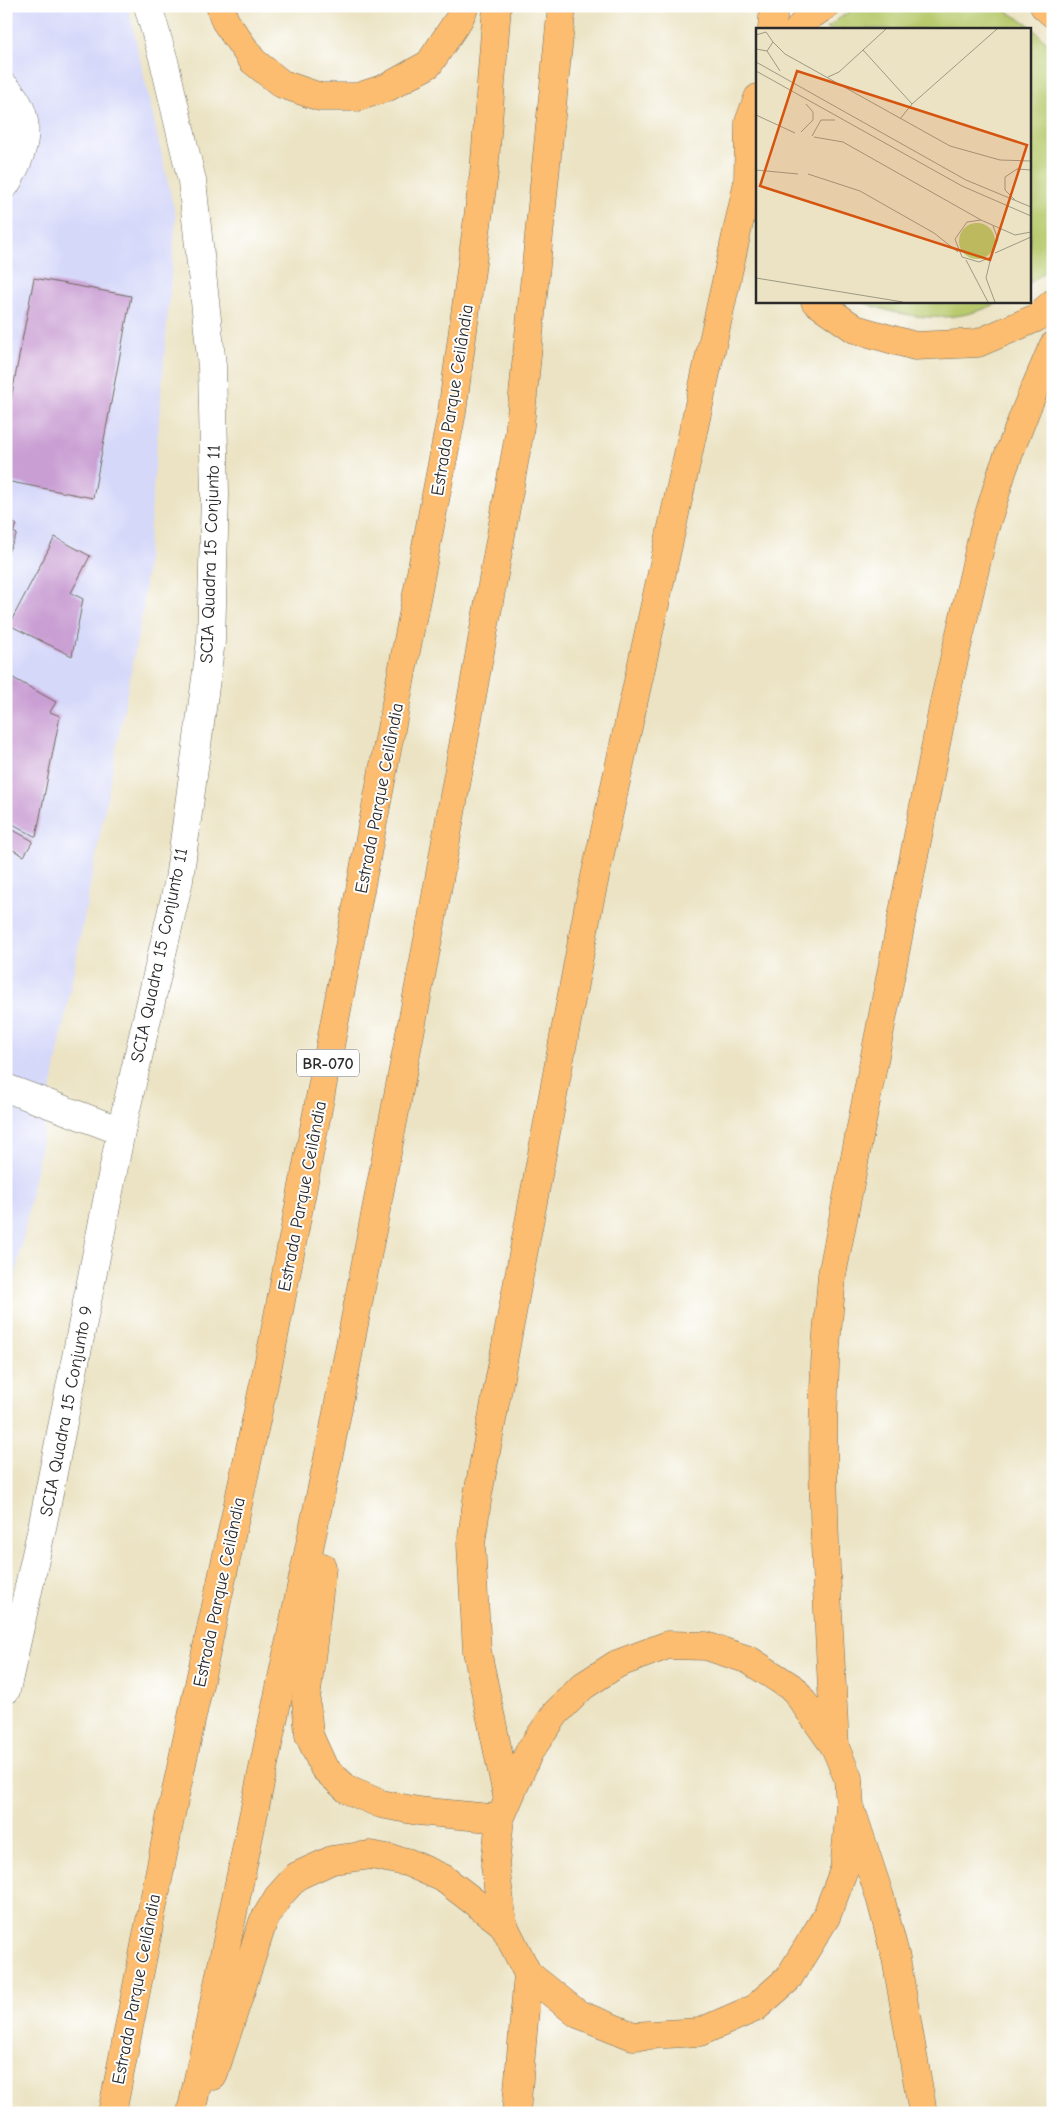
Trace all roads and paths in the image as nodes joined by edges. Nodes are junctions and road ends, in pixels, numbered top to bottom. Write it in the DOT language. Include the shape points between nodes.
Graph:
graph roads {
  1 [pos="148,6"];
  2 [pos="220,6"];
  3 [pos="465,6"];
  4 [pos="497,6"];
  5 [pos="562,6"];
  6 [pos="774,6"];
  7 [pos="825,6"];
  8 [pos="1044,6"];
  9 [pos="1053,14"];
  10 [pos="772,28"];
  11 [pos="800,28"];
  12 [pos="6,88"];
  13 [pos="756,103"];
  14 [pos="748,182"];
  15 [pos="6,184"];
  16 [pos="756,208"];
  17 [pos="815,302"];
  18 [pos="1053,303"];
  19 [pos="1053,346"];
  20 [pos="6,1088"];
  21 [pos="121,1131"];
  22 [pos="332,1444"];
  23 [pos="6,1690"];
  24 [pos="835,1747"];
  25 [pos="850,1807"];
  26 [pos="504,1810"];
  27 [pos="503,1924"];
  28 [pos="528,1974"];
  29 [pos="112,2113"];
  30 [pos="191,2113"];
  31 [pos="199,2113"];
  32 [pos="516,2113"];
  33 [pos="923,2113"];
  1 -- 21 [label="street, SCIA Quadra 15 Conjunto 11" via="192,181 212,366 215,494 210,641 178,880"];
  2 -- 3 [label="main road" via="224,21 253,61 282,84 320,97 358,97 388,87 429,64 460,19"];
  4 -- 29 [label="main road, Estrada Parque Ceilândia / BR-070" via="484,173 452,412 273,1342 171,1814"];
  5 -- 22 [label="main road" via="519,434 431,924"];
  6 -- 10 [label="main road"];
  7 -- 11 [label="main road" via="808,17"];
  8 -- 9 [label="main road"];
  12 -- 15 [label="street" via="22,111 25,131 22,150"];
  13 -- 14 [label="main road" via="749,122"];
  14 -- 16 [label="main road"];
  14 -- 26 [label="main road" via="589,904 478,1494 471,1544 477,1650"];
  17 -- 18 [label="main road" via="855,329 915,346 978,343 1036,318"];
  19 -- 24 [label="main road" via="1003,469 983,534 944,703 832,1275 825,1366 824,1462"];
  20 -- 21 [label="street"];
  21 -- 23 [label="street, SCIA Quadra 15 Conjunto 9" via="43,1523"];
  22 -- 26 [label="main road" via="324,1549 306,1700 309,1735 324,1768 348,1790 381,1804 418,1812"];
  22 -- 30 [label="main road"];
  24 -- 25 [label="main road" via="848,1778"];
  24 -- 26 [label="main road" via="794,1689 749,1660 706,1646 668,1645 617,1664 583,1686 556,1713 529,1752"];
  25 -- 28 [label="main road" via="844,1870 826,1918 788,1979 755,2008 700,2032 633,2036 578,2014"];
  25 -- 33 [label="main road" via="896,1958"];
  26 -- 27 [label="main road" via="495,1865"];
  27 -- 28 [label="main road"];
  27 -- 31 [label="main road" via="443,1878 408,1862 371,1856 332,1860 298,1876 278,1897 264,1922"];
  28 -- 32 [label="main road"];
}
